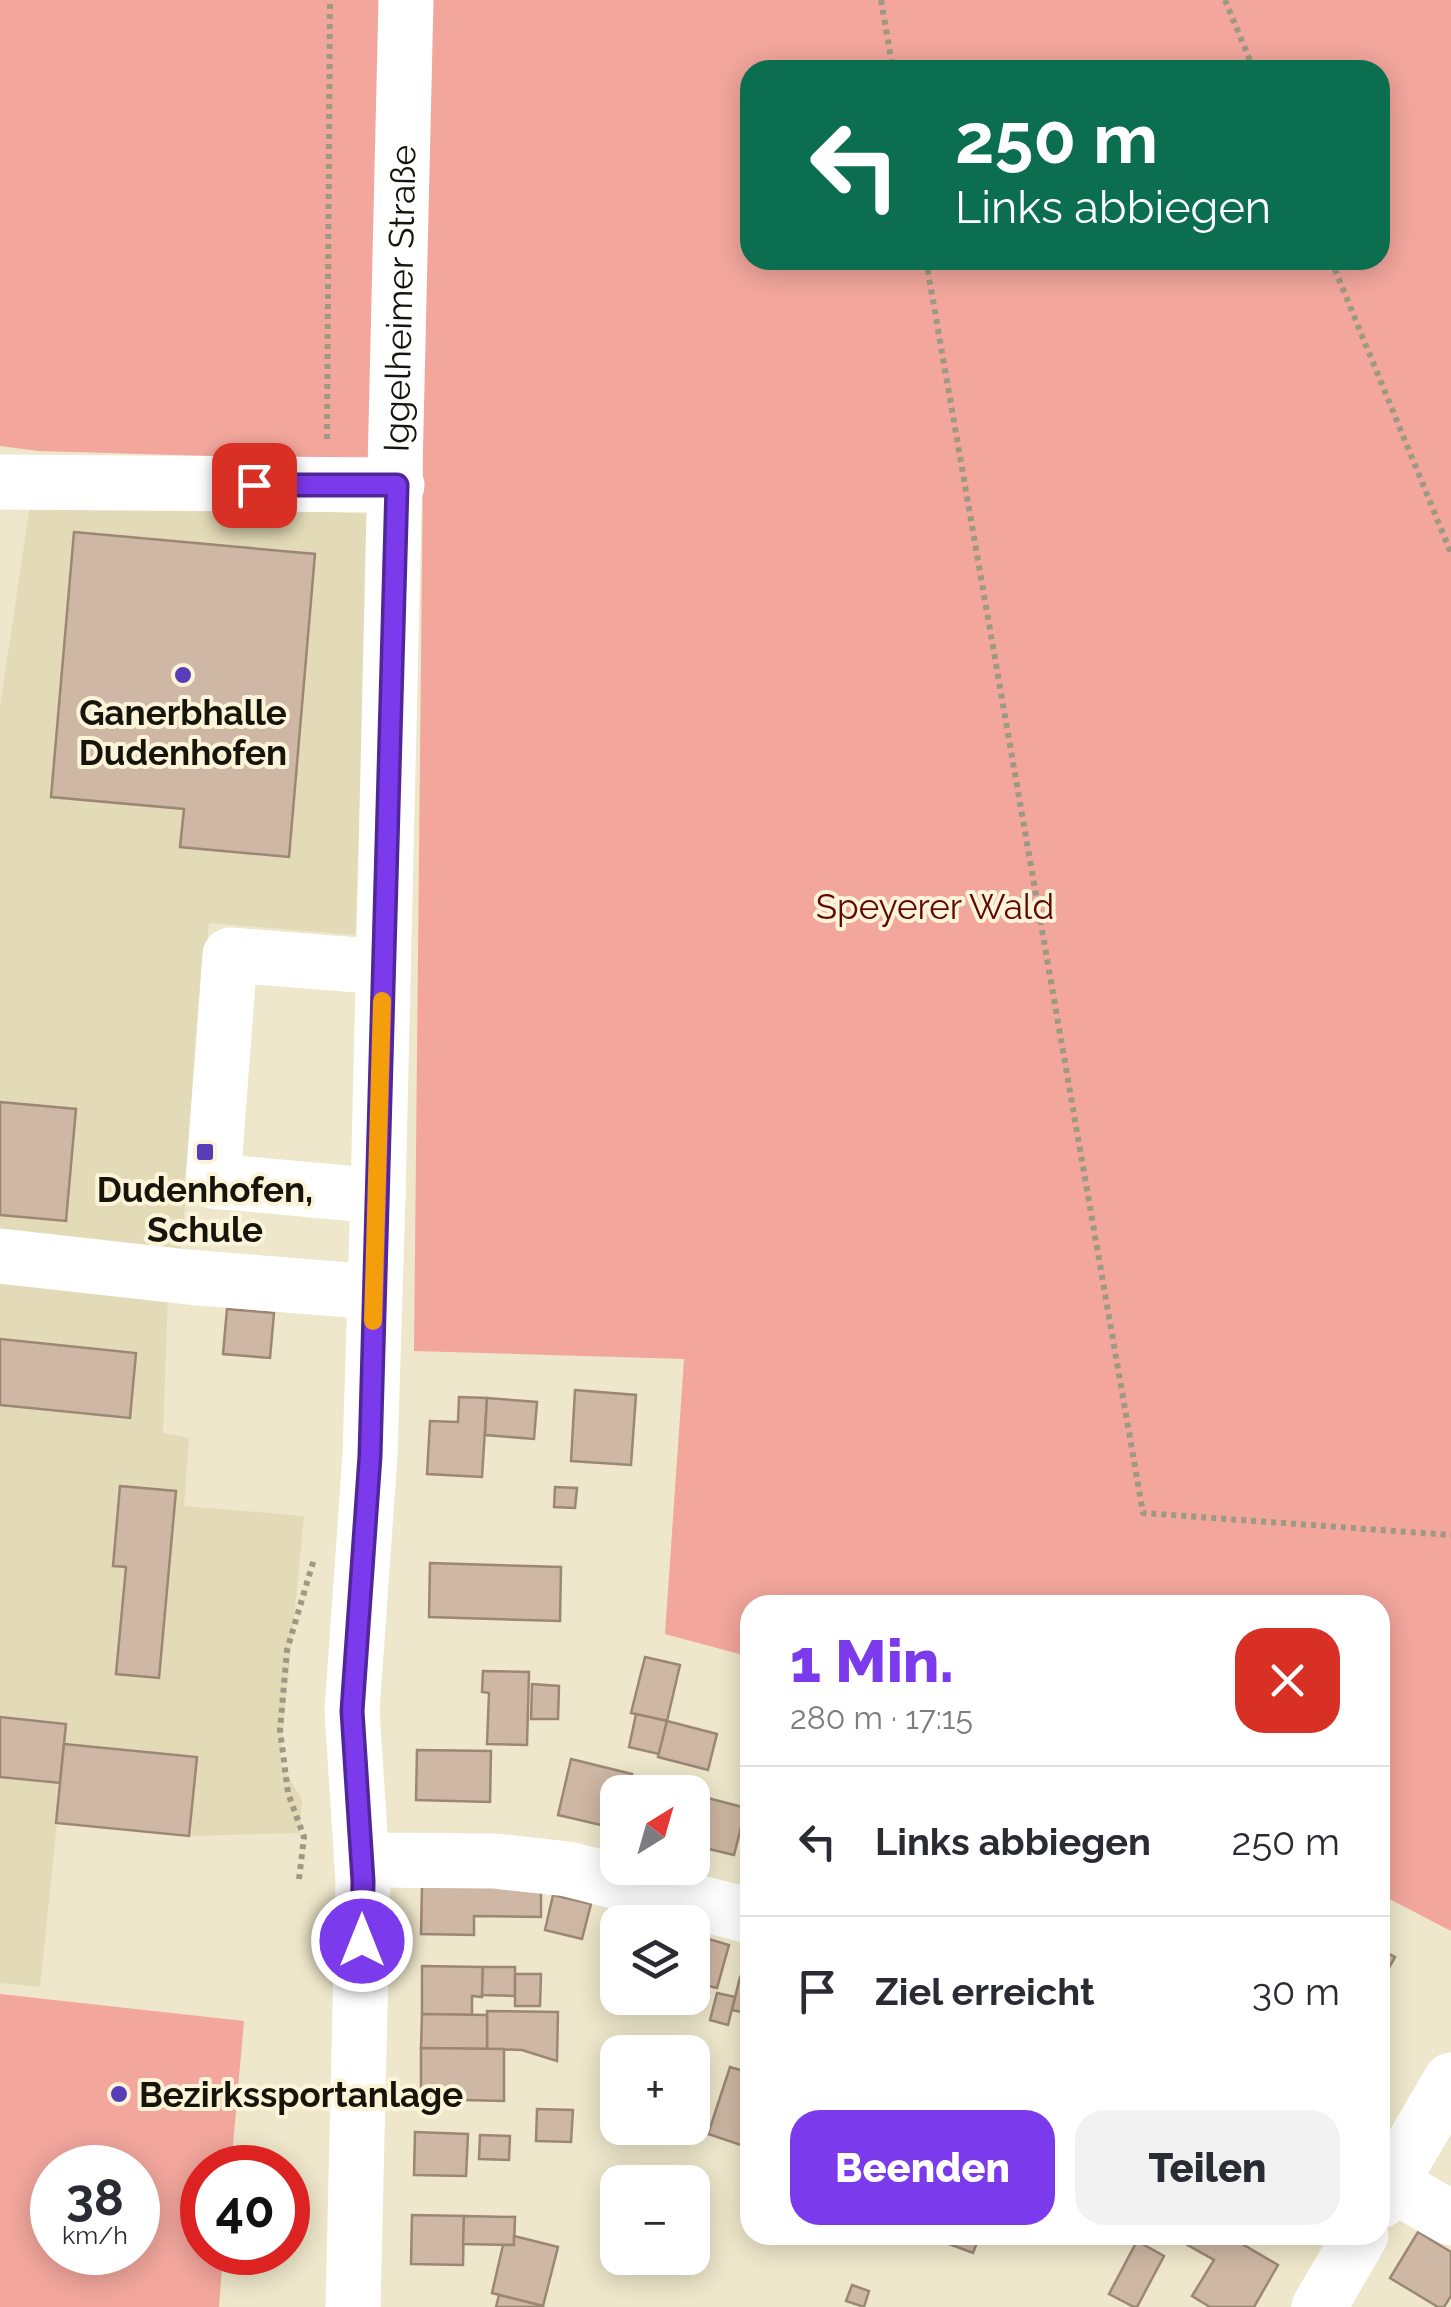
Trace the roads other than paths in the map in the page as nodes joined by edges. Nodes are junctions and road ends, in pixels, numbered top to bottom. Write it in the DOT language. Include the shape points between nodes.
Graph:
graph roads {
  1 [pos="406,0"];
  2 [pos="0,482"];
  3 [pos="397,485"];
  4 [pos="382,967"];
  5 [pos="378,1196"];
  6 [pos="0,1256"];
  7 [pos="374,1292"];
  8 [pos="362,1860"];
  9 [pos="740,1913"];
  10 [pos="1451,2080"];
  11 [pos="1390,2177"];
  12 [pos="1390,2191"];
  13 [pos="1451,2218"];
  14 [pos="1354,2245"];
  15 [pos="353,2307"];
  16 [pos="1319,2307"];
  1 -- 3 [label="street, Iggelheimer Straße"];
  2 -- 3 [label="street"];
  3 -- 4 [label="street, Iggelheimer Straße"];
  4 -- 5 [label="street, Iggelheimer Straße"];
  4 -- 5 [label="street" via="230,954 212,1181"];
  5 -- 7 [label="street, Iggelheimer Straße"];
  6 -- 7 [label="street"];
  7 -- 8 [label="street, Iggelheimer Straße" via="352,1711"];
  8 -- 9 [label="street" via="568,1869"];
  8 -- 15 [label="street, Iggelheimer Straße"];
  10 -- 11 [label="street"];
  12 -- 13 [label="street"];
  14 -- 16 [label="street"];
}
